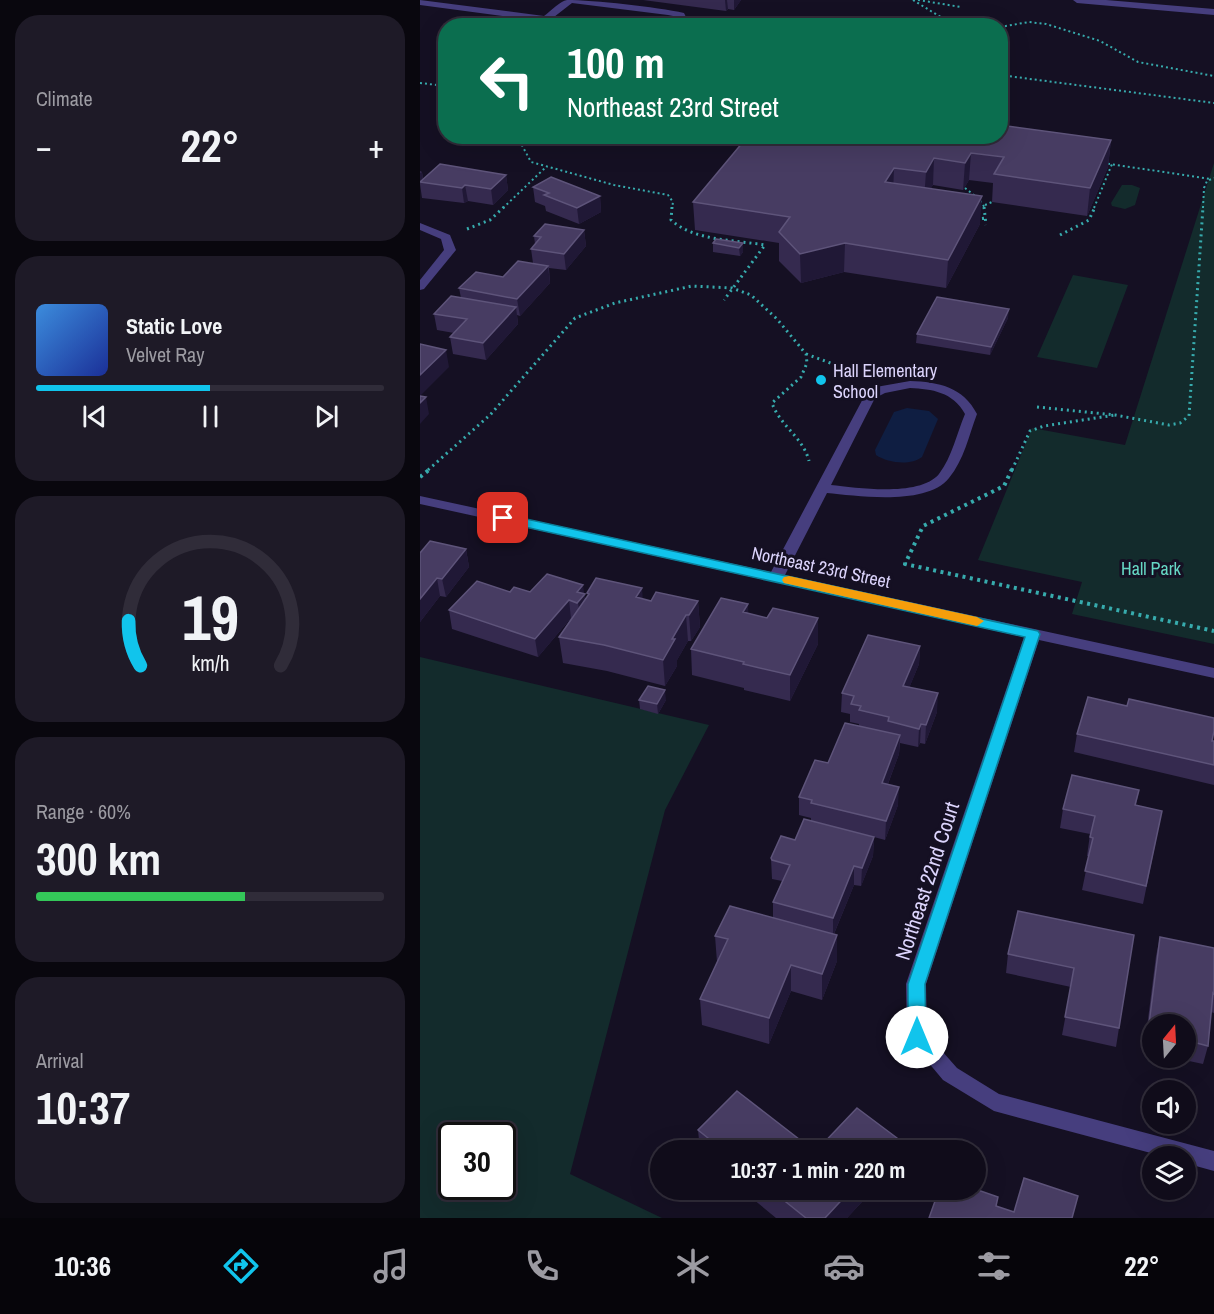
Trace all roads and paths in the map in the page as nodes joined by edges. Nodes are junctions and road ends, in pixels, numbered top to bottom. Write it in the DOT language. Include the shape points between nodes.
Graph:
graph roads {
  1 [pos="914,0"];
  2 [pos="918,0"];
  3 [pos="1077,0"];
  4 [pos="420,2"];
  5 [pos="1124,2"];
  6 [pos="961,7"];
  7 [pos="1214,12"];
  8 [pos="547,18"];
  9 [pos="682,18"];
  10 [pos="944,18"];
  11 [pos="1008,26"];
  12 [pos="1008,76"];
  13 [pos="1214,76"];
  14 [pos="420,83"];
  15 [pos="438,85"];
  16 [pos="1214,103"];
  17 [pos="521,144"];
  18 [pos="1100,163"];
  19 [pos="1112,165"];
  20 [pos="546,167"];
  21 [pos="1213,178"];
  22 [pos="965,188"];
  23 [pos="992,202"];
  24 [pos="985,205"];
  25 [pos="987,218"];
  26 [pos="969,219"];
  27 [pos="986,225"];
  28 [pos="420,226"];
  29 [pos="1060,235"];
  30 [pos="446,237"];
  31 [pos="420,287"];
  32 [pos="733,288"];
  33 [pos="724,300"];
  34 [pos="806,354"];
  35 [pos="892,385"];
  36 [pos="1037,407"];
  37 [pos="1115,415"];
  38 [pos="807,467"];
  39 [pos="420,477"];
  40 [pos="823,488"];
  41 [pos="420,500"];
  42 [pos="776,577"];
  43 [pos="1214,630"];
  44 [pos="1033,634"];
  45 [pos="1214,673"];
  46 [pos="1214,1161"];
  1 -- 10 [label="path"];
  2 -- 6 [label="path"];
  3 -- 5 [label="street"];
  4 -- 8 [label="street"];
  5 -- 7 [label="street"];
  8 -- 9 [label="street" via="570,0 668,12"];
  11 -- 13 [label="path" via="1046,24 1100,41 1138,62"];
  12 -- 16 [label="path"];
  14 -- 15 [label="path"];
  17 -- 20 [label="path" via="531,162"];
  18 -- 19 [label="path"];
  19 -- 21 [label="path"];
  19 -- 29 [label="path" via="1089,220"];
  20 -- 30 [label="path" via="490,220"];
  20 -- 32 [label="path" via="668,195 673,202 671,220 680,228 765,245"];
  21 -- 37 [label="path" via="1204,188 1189,416 1180,423 1169,424"];
  22 -- 24 [label="path"];
  23 -- 24 [label="path"];
  24 -- 25 [label="path"];
  25 -- 26 [label="path"];
  25 -- 27 [label="path"];
  28 -- 30 [label="street"];
  30 -- 31 [label="street" via="450,250"];
  32 -- 33 [label="path"];
  32 -- 34 [label="path" via="756,299"];
  32 -- 39 [label="path" via="693,286 579,316 490,415"];
  34 -- 35 [label="path"];
  34 -- 38 [label="path" via="804,374 772,403 806,449"];
  35 -- 40 [label="street" via="870,396"];
  35 -- 40 [label="street" via="936,388 958,395 969,404 971,414 947,471 939,481 924,488 887,492"];
  36 -- 37 [label="path"];
  37 -- 43 [label="path" via="1030,431 1004,486 923,526 905,564"];
  40 -- 42 [label="street"];
  41 -- 42 [label="street, Northeast 23rd Street"];
  42 -- 44 [label="street, Northeast 23rd Street"];
  44 -- 45 [label="street, Northeast 23rd Street"];
  44 -- 46 [label="street, Northeast 22nd Court" via="916,984 917,1037 950,1074 994,1102"];
}
